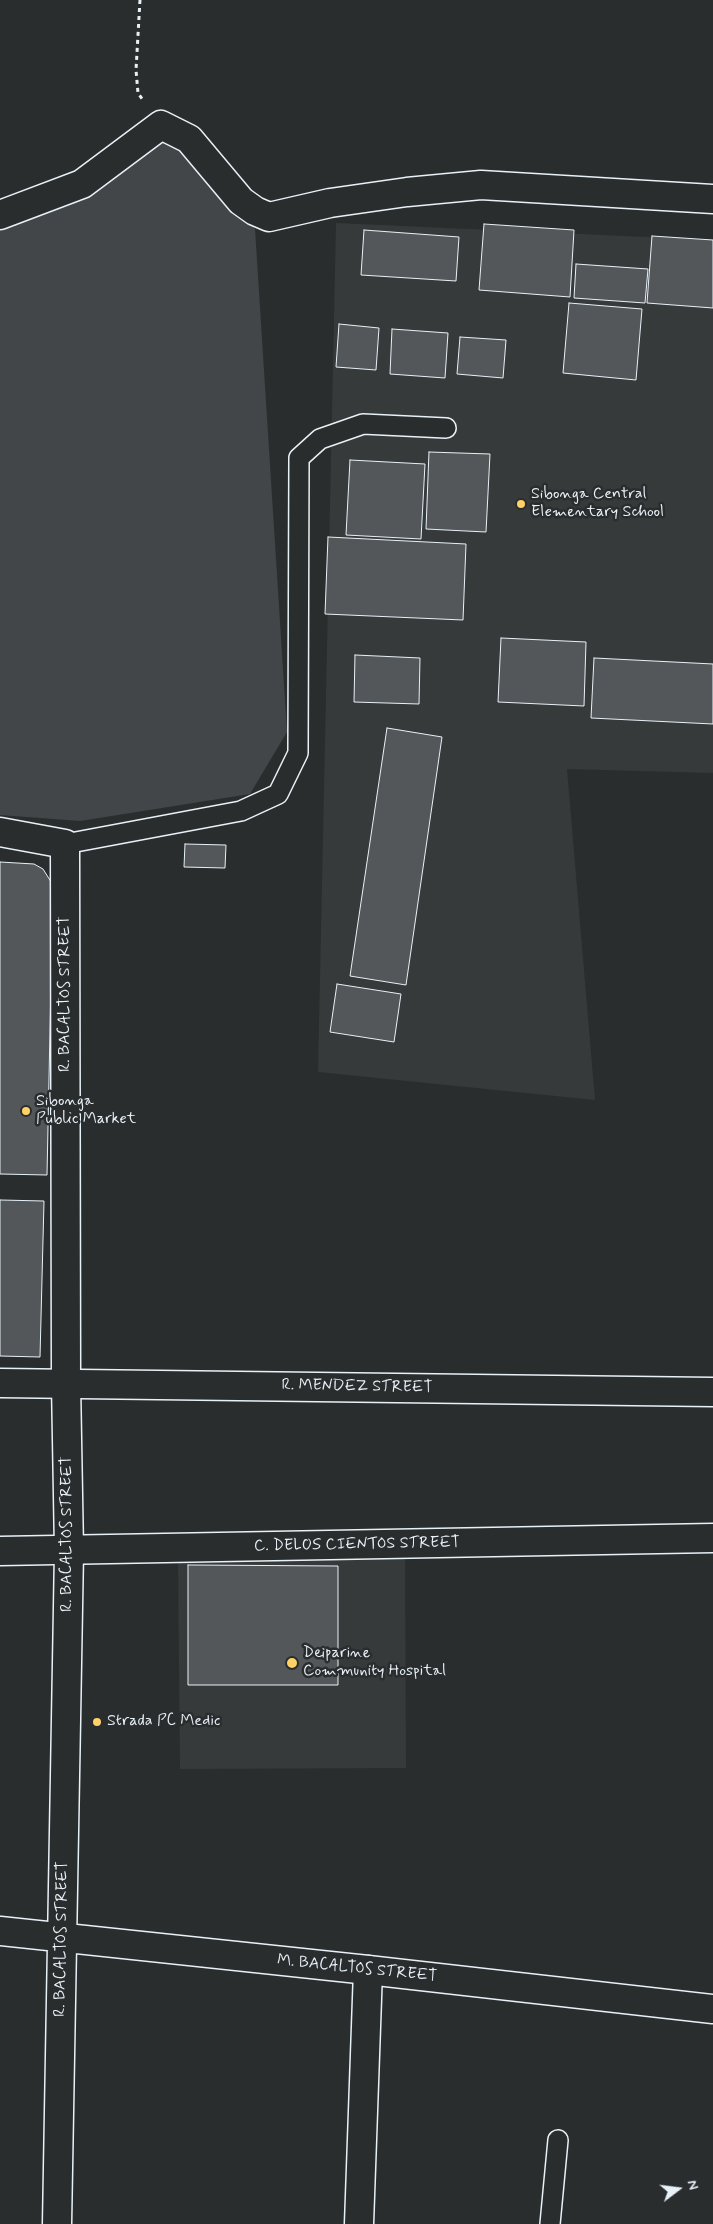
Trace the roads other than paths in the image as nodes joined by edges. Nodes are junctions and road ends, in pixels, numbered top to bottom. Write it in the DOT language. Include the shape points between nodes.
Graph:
graph roads {
  1 [pos="713,198"];
  2 [pos="0,215"];
  3 [pos="446,428"];
  4 [pos="0,832"];
  5 [pos="65,844"];
  6 [pos="0,1383"];
  7 [pos="66,1383"];
  8 [pos="713,1392"];
  9 [pos="713,1538"];
  10 [pos="69,1550"];
  11 [pos="0,1551"];
  12 [pos="0,1930"];
  13 [pos="62,1937"];
  14 [pos="368,1970"];
  15 [pos="713,2010"];
  16 [pos="558,2140"];
  17 [pos="57,2224"];
  18 [pos="359,2224"];
  19 [pos="550,2224"];
  1 -- 2 [label="street" via="481,185 330,203 269,217 241,201 189,139 161,125 82,184"];
  3 -- 5 [label="lane" via="363,424 320,439 299,458 298,753 278,794 241,811"];
  4 -- 5 [label="street"];
  5 -- 7 [label="street, R. BACALTOS STREET"];
  6 -- 7 [label="street, R. MENDEZ STREET"];
  7 -- 8 [label="street, R. MENDEZ STREET"];
  7 -- 10 [label="street, R. BACALTOS STREET"];
  9 -- 10 [label="street, C. DELOS CIENTOS STREET"];
  10 -- 11 [label="street, C. DELOS CIENTOS STREET"];
  10 -- 13 [label="street, R. BACALTOS STREET"];
  12 -- 13 [label="street, M. BACALTOS STREET"];
  13 -- 14 [label="street, M. BACALTOS STREET"];
  13 -- 17 [label="street, R. BACALTOS STREET"];
  14 -- 15 [label="street, M. BACALTOS STREET"];
  14 -- 18 [label="street"];
  16 -- 19 [label="lane"];
}
